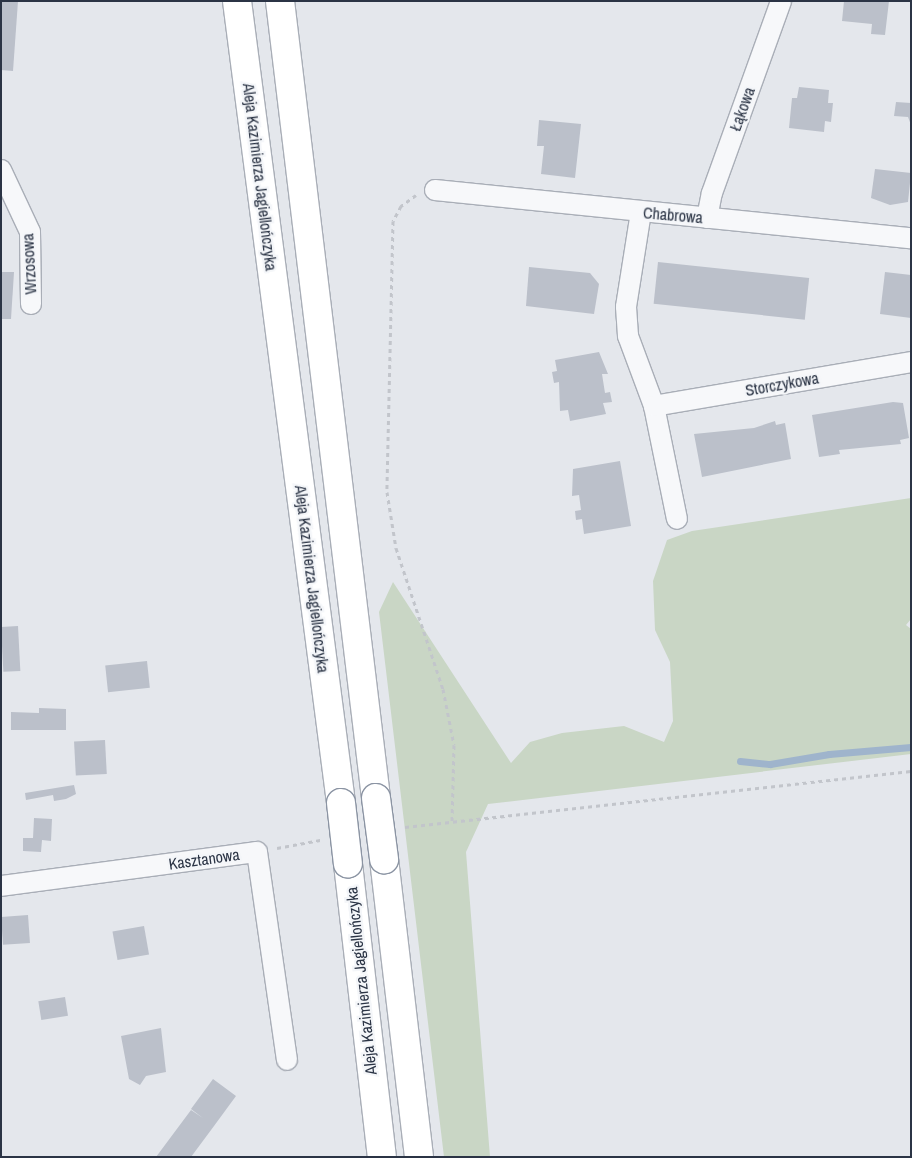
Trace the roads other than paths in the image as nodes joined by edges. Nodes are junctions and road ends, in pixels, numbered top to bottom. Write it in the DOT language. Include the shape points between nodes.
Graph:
graph roads {
  1 [pos="238,1"];
  2 [pos="280,1"];
  3 [pos="781,1"];
  4 [pos="1,170"];
  5 [pos="435,190"];
  6 [pos="641,212"];
  7 [pos="707,218"];
  8 [pos="911,238"];
  9 [pos="31,304"];
  10 [pos="911,362"];
  11 [pos="654,406"];
  12 [pos="677,518"];
  13 [pos="1,886"];
  14 [pos="287,1060"];
  15 [pos="382,1157"];
  16 [pos="419,1157"];
  1 -- 15 [label="highway, Aleja Kazimierza Jagiellończyka, bridge" via="341,804"];
  2 -- 16 [label="highway, bridge"];
  3 -- 7 [label="street, Łąkowa" via="712,193"];
  4 -- 9 [label="street, Wrzosowa" via="30,232"];
  5 -- 6 [label="street, Chabrowa"];
  6 -- 7 [label="street, Chabrowa"];
  6 -- 11 [label="street" via="626,307 628,336"];
  7 -- 8 [label="street, Chabrowa"];
  10 -- 11 [label="street, Storczykowa"];
  11 -- 12 [label="street"];
  13 -- 14 [label="street, Kasztanowa" via="257,852"];
}
